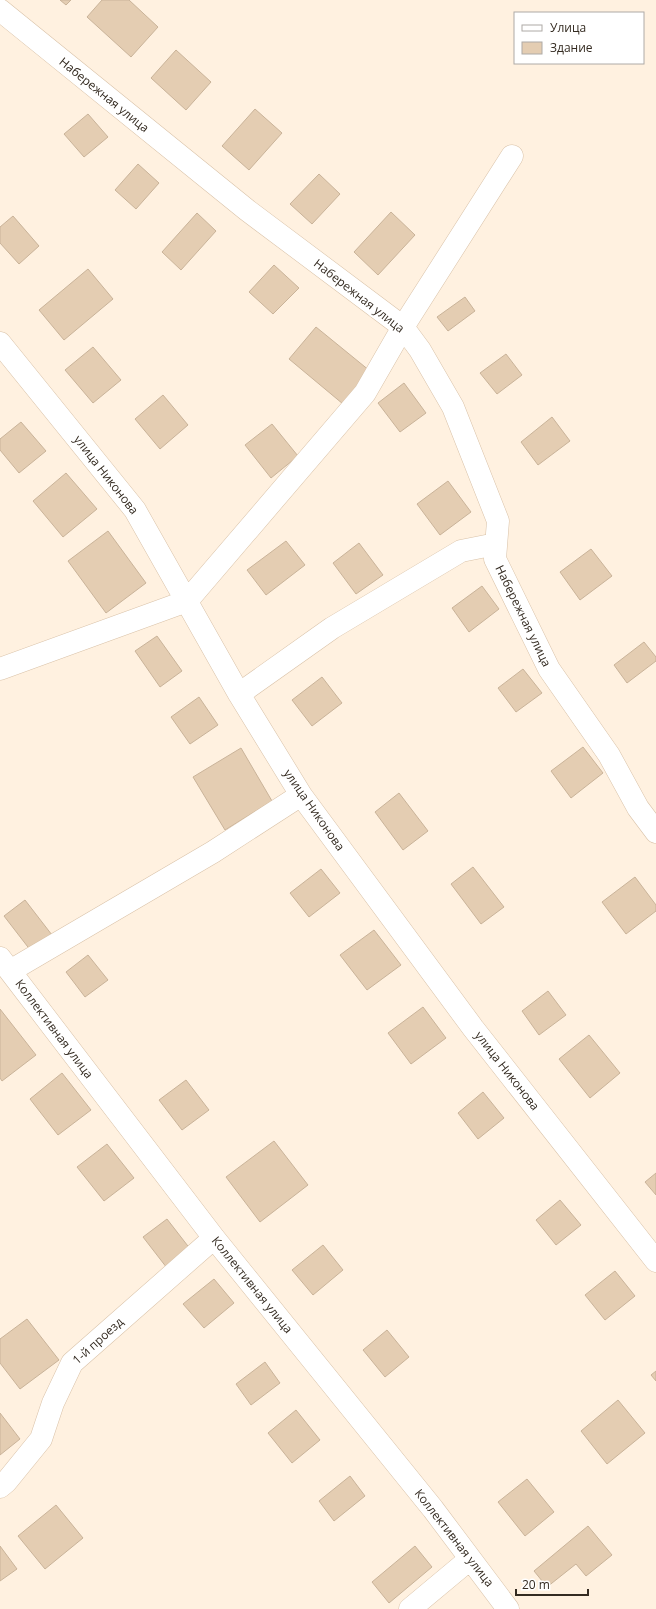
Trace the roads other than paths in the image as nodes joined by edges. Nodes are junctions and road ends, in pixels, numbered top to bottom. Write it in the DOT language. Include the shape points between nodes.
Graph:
graph roads {
  1 [pos="0,10"];
  2 [pos="512,156"];
  3 [pos="403,327"];
  4 [pos="0,343"];
  5 [pos="496,544"];
  6 [pos="187,601"];
  7 [pos="0,670"];
  8 [pos="239,694"];
  9 [pos="301,795"];
  10 [pos="656,832"];
  11 [pos="5,965"];
  12 [pos="214,1238"];
  13 [pos="656,1260"];
  14 [pos="0,1487"];
  15 [pos="470,1559"];
  16 [pos="410,1609"];
  17 [pos="508,1609"];
  1 -- 3 [label="street, Набережная улица" via="247,210"];
  2 -- 3 [label="street"];
  3 -- 5 [label="street, Набережная улица" via="420,350 453,407 498,521"];
  3 -- 6 [label="street" via="365,393"];
  4 -- 6 [label="street, улица Никонова" via="135,510"];
  5 -- 8 [label="street" via="461,551 332,628"];
  5 -- 10 [label="street, Набережная улица" via="495,559 549,669 609,755 638,808"];
  6 -- 7 [label="street"];
  6 -- 8 [label="street, улица Никонова"];
  8 -- 9 [label="street, улица Никонова"];
  9 -- 11 [label="street" via="213,852"];
  9 -- 13 [label="street, улица Никонова" via="473,1028"];
  11 -- 12 [label="street, Коллективная улица"];
  12 -- 14 [label="street, 1-й проезд" via="72,1363 53,1403 41,1439"];
  12 -- 15 [label="street, Коллективная улица" via="433,1509"];
  15 -- 16 [label="street"];
  15 -- 17 [label="street, Коллективная улица"];
}
